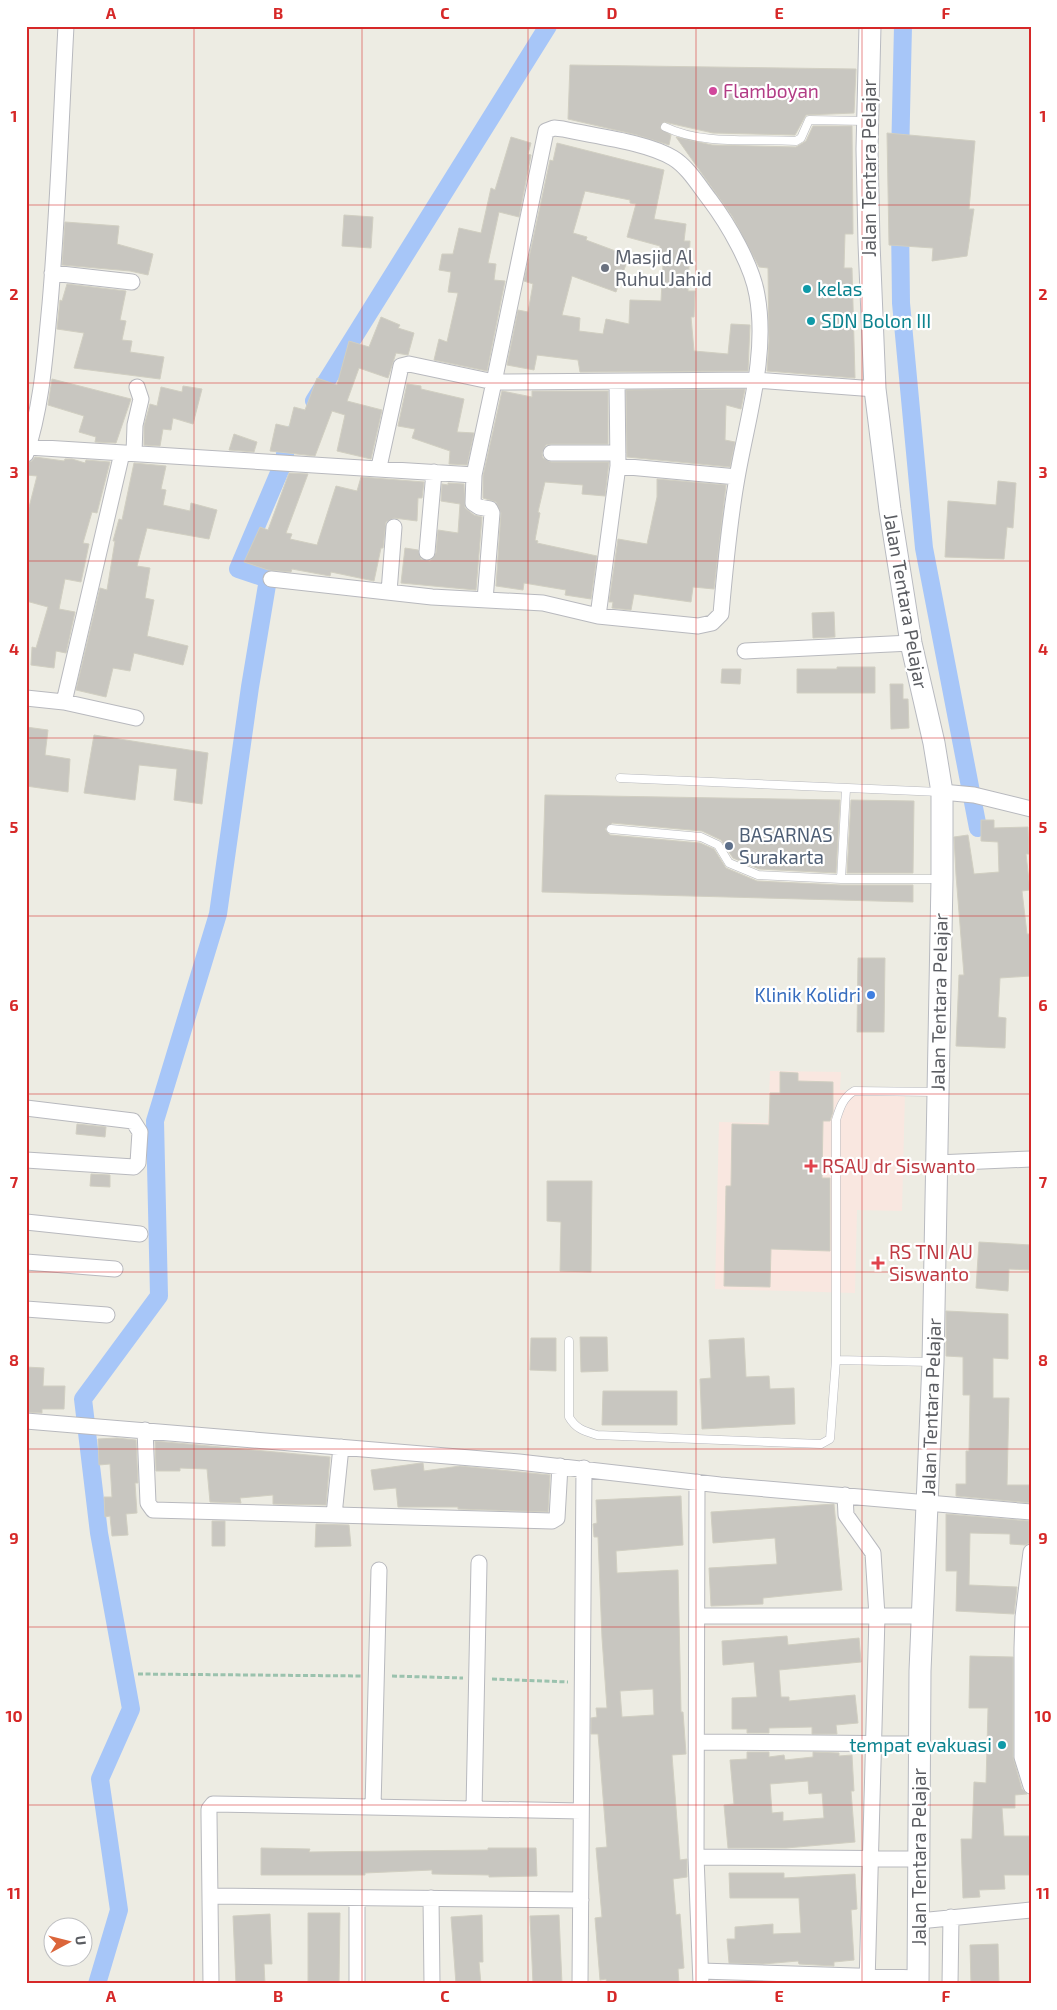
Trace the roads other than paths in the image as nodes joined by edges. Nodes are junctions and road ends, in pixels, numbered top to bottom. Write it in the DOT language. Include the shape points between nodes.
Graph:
graph roads {
  1 [pos="66,26"];
  2 [pos="870,26"];
  3 [pos="868,121"];
  4 [pos="665,127"];
  5 [pos="52,273"];
  6 [pos="132,282"];
  7 [pos="756,380"];
  8 [pos="494,382"];
  9 [pos="617,382"];
  10 [pos="137,387"];
  11 [pos="875,389"];
  12 [pos="27,451"];
  13 [pos="128,453"];
  14 [pos="551,453"];
  15 [pos="618,459"];
  16 [pos="379,468"];
  17 [pos="434,472"];
  18 [pos="474,475"];
  19 [pos="737,477"];
  20 [pos="394,528"];
  21 [pos="427,552"];
  22 [pos="271,579"];
  23 [pos="389,592"];
  24 [pos="485,600"];
  25 [pos="598,616"];
  26 [pos="911,643"];
  27 [pos="744,651"];
  28 [pos="26,698"];
  29 [pos="64,702"];
  30 [pos="136,718"];
  31 [pos="620,778"];
  32 [pos="846,789"];
  33 [pos="942,792"];
  34 [pos="1031,810"];
  35 [pos="611,829"];
  36 [pos="841,879"];
  37 [pos="942,879"];
  38 [pos="937,1092"];
  39 [pos="26,1108"];
  40 [pos="1031,1159"];
  41 [pos="26,1160"];
  42 [pos="936,1163"];
  43 [pos="26,1222"];
  44 [pos="140,1234"];
  45 [pos="26,1262"];
  46 [pos="115,1269"];
  47 [pos="26,1309"];
  48 [pos="107,1315"];
  49 [pos="569,1341"];
  50 [pos="836,1360"];
  51 [pos="933,1362"];
  52 [pos="26,1421"];
  53 [pos="145,1430"];
  54 [pos="341,1447"];
  55 [pos="560,1466"];
  56 [pos="584,1468"];
  57 [pos="697,1482"];
  58 [pos="845,1495"];
  59 [pos="928,1502"];
  60 [pos="1031,1512"];
  61 [pos="334,1515"];
  62 [pos="1031,1552"];
  63 [pos="479,1563"];
  64 [pos="379,1570"];
  65 [pos="1030,1570"];
  66 [pos="697,1616"];
  67 [pos="877,1616"];
  68 [pos="921,1616"];
  69 [pos="1026,1703"];
  70 [pos="698,1742"];
  71 [pos="873,1744"];
  72 [pos="920,1744"];
  73 [pos="1031,1786"];
  74 [pos="373,1807"];
  75 [pos="474,1809"];
  76 [pos="581,1812"];
  77 [pos="696,1857"];
  78 [pos="870,1859"];
  79 [pos="920,1859"];
  80 [pos="210,1896"];
  81 [pos="357,1898"];
  82 [pos="431,1898"];
  83 [pos="581,1900"];
  84 [pos="1031,1910"];
  85 [pos="951,1918"];
  86 [pos="919,1921"];
  87 [pos="701,1978"];
  88 [pos="867,1980"];
  89 [pos="918,1981"];
  90 [pos="211,1984"];
  91 [pos="357,1984"];
  92 [pos="432,1984"];
  93 [pos="580,1984"];
  94 [pos="950,1984"];
  1 -- 5 [label="street"];
  2 -- 3 [label="main road, Jalan Tentara Pelajar"];
  3 -- 4 [label="lane" via="809,120 801,138 796,141 704,139"];
  3 -- 11 [label="main road, Jalan Tentara Pelajar"];
  5 -- 6 [label="street"];
  5 -- 12 [label="street" via="40,396"];
  7 -- 8 [label="street" via="759,333 753,280 716,208 691,175 674,158 661,152 556,128 543,135"];
  7 -- 9 [label="street"];
  7 -- 11 [label="street"];
  7 -- 19 [label="street"];
  8 -- 9 [label="street"];
  8 -- 16 [label="street" via="409,364 401,366"];
  8 -- 18 [label="street"];
  9 -- 15 [label="street"];
  10 -- 13 [label="street" via="142,399"];
  11 -- 26 [label="main road, Jalan Tentara Pelajar"];
  12 -- 13 [label="street"];
  13 -- 16 [label="street"];
  13 -- 29 [label="street"];
  14 -- 15 [label="street"];
  15 -- 19 [label="street"];
  15 -- 25 [label="street"];
  16 -- 17 [label="street"];
  17 -- 18 [label="street"];
  17 -- 21 [label="street"];
  18 -- 24 [label="street" via="473,503 490,509 492,513"];
  19 -- 25 [label="street" via="720,614 716,620 698,626"];
  20 -- 23 [label="street"];
  22 -- 23 [label="street"];
  23 -- 24 [label="street"];
  24 -- 25 [label="street" via="543,603"];
  26 -- 27 [label="street"];
  26 -- 33 [label="main road, Jalan Tentara Pelajar"];
  28 -- 29 [label="street"];
  29 -- 30 [label="street"];
  31 -- 32 [label="lane"];
  32 -- 33 [label="lane"];
  32 -- 36 [label="lane"];
  33 -- 34 [label="street"];
  33 -- 37 [label="main road, Jalan Tentara Pelajar"];
  35 -- 36 [label="lane" via="701,837 718,846 729,863 758,876"];
  36 -- 37 [label="lane"];
  37 -- 38 [label="main road, Jalan Tentara Pelajar"];
  38 -- 42 [label="main road, Jalan Tentara Pelajar"];
  38 -- 50 [label="lane" via="854,1091 841,1104 836,1120"];
  39 -- 41 [label="street" via="133,1121 140,1132 138,1163 134,1167"];
  40 -- 42 [label="street"];
  42 -- 51 [label="main road, Jalan Tentara Pelajar"];
  43 -- 44 [label="street"];
  45 -- 46 [label="street"];
  47 -- 48 [label="street"];
  49 -- 50 [label="lane" via="569,1417 582,1431 597,1435 821,1444 830,1439"];
  50 -- 51 [label="lane"];
  51 -- 59 [label="main road, Jalan Tentara Pelajar"];
  52 -- 53 [label="street"];
  53 -- 54 [label="street"];
  53 -- 61 [label="street" via="148,1503 153,1510"];
  54 -- 55 [label="street"];
  54 -- 61 [label="street"];
  55 -- 56 [label="street"];
  55 -- 61 [label="street" via="555,1521"];
  56 -- 57 [label="street"];
  56 -- 76 [label="street"];
  57 -- 58 [label="street"];
  57 -- 66 [label="street"];
  58 -- 59 [label="street"];
  58 -- 67 [label="street" via="846,1515 873,1553"];
  59 -- 60 [label="street"];
  59 -- 68 [label="main road, Jalan Tentara Pelajar"];
  62 -- 65 [label="street"];
  63 -- 75 [label="street"];
  64 -- 74 [label="street"];
  65 -- 69 [label="street" via="1023,1617"];
  66 -- 67 [label="street"];
  66 -- 70 [label="street"];
  67 -- 68 [label="street"];
  67 -- 71 [label="street"];
  68 -- 72 [label="main road, Jalan Tentara Pelajar"];
  69 -- 73 [label="street" via="1022,1757"];
  70 -- 71 [label="street"];
  70 -- 77 [label="street"];
  71 -- 72 [label="street"];
  71 -- 78 [label="street"];
  72 -- 79 [label="main road, Jalan Tentara Pelajar"];
  74 -- 75 [label="street"];
  74 -- 80 [label="street" via="213,1804 209,1809"];
  75 -- 76 [label="street"];
  76 -- 83 [label="street"];
  77 -- 78 [label="street"];
  77 -- 87 [label="street"];
  78 -- 79 [label="street"];
  78 -- 88 [label="street"];
  79 -- 86 [label="main road, Jalan Tentara Pelajar"];
  80 -- 81 [label="street"];
  80 -- 90 [label="street"];
  81 -- 82 [label="street"];
  81 -- 91 [label="street"];
  82 -- 83 [label="street"];
  82 -- 92 [label="street"];
  83 -- 93 [label="street"];
  84 -- 85 [label="street"];
  85 -- 86 [label="street"];
  85 -- 94 [label="street"];
  86 -- 89 [label="main road, Jalan Tentara Pelajar"];
  87 -- 88 [label="street"];
  88 -- 89 [label="street"];
}
